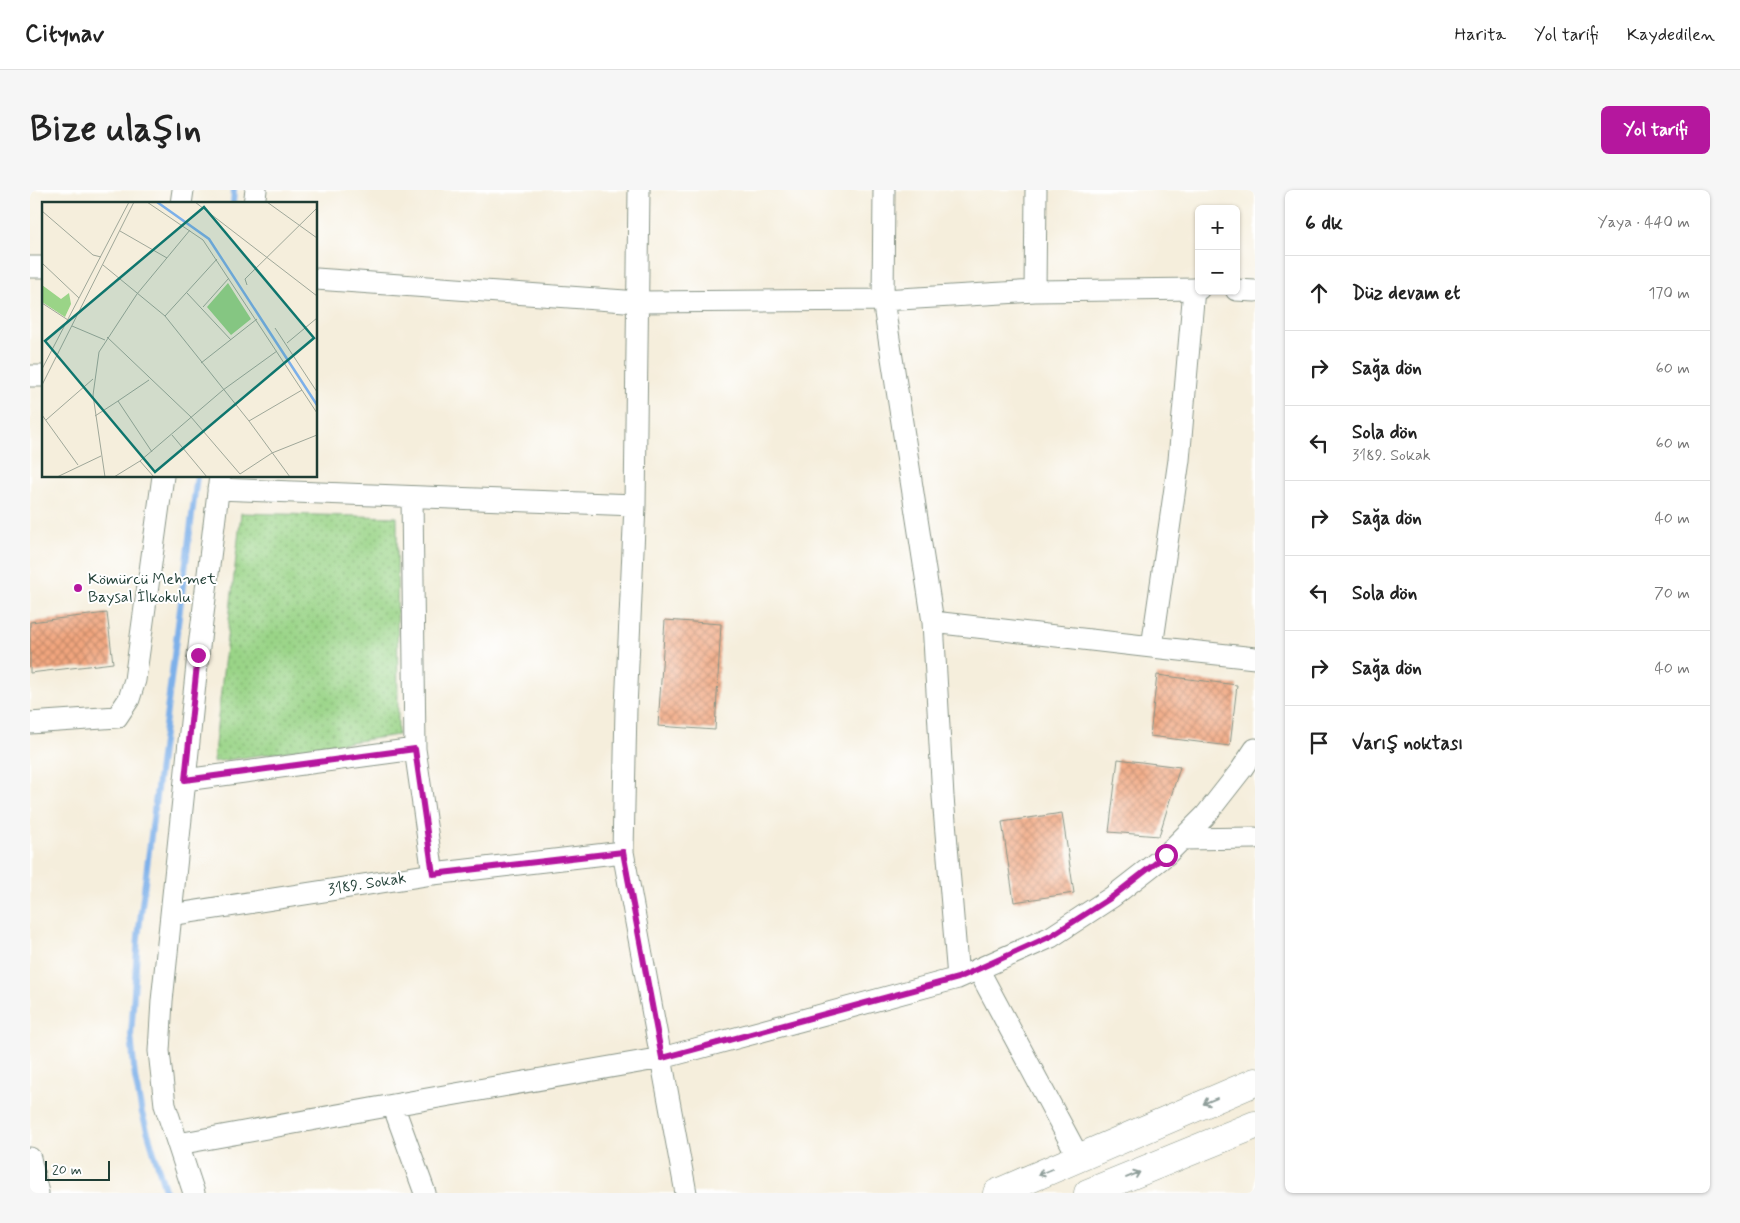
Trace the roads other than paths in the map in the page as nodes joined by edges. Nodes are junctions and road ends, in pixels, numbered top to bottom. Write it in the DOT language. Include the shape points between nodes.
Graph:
graph roads {
  1 [pos="639,190"];
  2 [pos="884,190"];
  3 [pos="1036,190"];
  4 [pos="318,279"];
  5 [pos="1195,289"];
  6 [pos="1240,290"];
  7 [pos="1036,291"];
  8 [pos="1255,291"];
  9 [pos="1195,295"];
  10 [pos="883,300"];
  11 [pos="638,302"];
  12 [pos="163,478"];
  13 [pos="219,483"];
  14 [pos="412,497"];
  15 [pos="636,505"];
  16 [pos="933,622"];
  17 [pos="1152,647"];
  18 [pos="1255,658"];
  19 [pos="30,723"];
  20 [pos="415,749"];
  21 [pos="1255,749"];
  22 [pos="185,780"];
  23 [pos="1255,838"];
  24 [pos="1182,840"];
  25 [pos="623,852"];
  26 [pos="433,874"];
  27 [pos="171,915"];
  28 [pos="978,969"];
  29 [pos="958,978"];
  30 [pos="662,1058"];
  31 [pos="1255,1082"];
  32 [pos="393,1105"];
  33 [pos="1255,1125"];
  34 [pos="178,1144"];
  35 [pos="1079,1158"];
  36 [pos="30,1159"];
  37 [pos="38,1193"];
  38 [pos="194,1193"];
  39 [pos="424,1193"];
  40 [pos="686,1193"];
  41 [pos="997,1193"];
  42 [pos="1088,1193"];
  1 -- 11 [label="street"];
  2 -- 10 [label="street"];
  3 -- 7 [label="street"];
  4 -- 11 [label="street"];
  5 -- 7 [label="street"];
  6 -- 8 [label="street"];
  7 -- 10 [label="street"];
  9 -- 17 [label="street" via="1179,460"];
  10 -- 11 [label="street"];
  10 -- 16 [label="street"];
  11 -- 15 [label="street"];
  12 -- 19 [label="street" via="135,680 129,699 117,717"];
  13 -- 14 [label="street"];
  13 -- 22 [label="street"];
  14 -- 15 [label="street"];
  14 -- 20 [label="street"];
  15 -- 25 [label="street"];
  16 -- 17 [label="street"];
  16 -- 29 [label="street"];
  17 -- 18 [label="street"];
  20 -- 22 [label="street"];
  20 -- 26 [label="street"];
  21 -- 24 [label="street" via="1205,816"];
  22 -- 27 [label="street"];
  23 -- 24 [label="street"];
  24 -- 28 [label="street" via="1112,897 1051,936"];
  25 -- 26 [label="street, 3189. Sokak"];
  25 -- 30 [label="street"];
  26 -- 27 [label="street, 3189. Sokak"];
  27 -- 34 [label="street" via="158,1051 166,1105"];
  28 -- 29 [label="street"];
  28 -- 35 [label="street"];
  29 -- 30 [label="street"];
  30 -- 32 [label="street"];
  30 -- 40 [label="street"];
  31 -- 35 [label="main road, one-way"];
  32 -- 34 [label="street"];
  32 -- 39 [label="street"];
  42 -- 33 [label="main road, one-way"];
  34 -- 38 [label="street"];
  35 -- 41 [label="main road, one-way"];
  36 -- 37 [label="street"];
}
